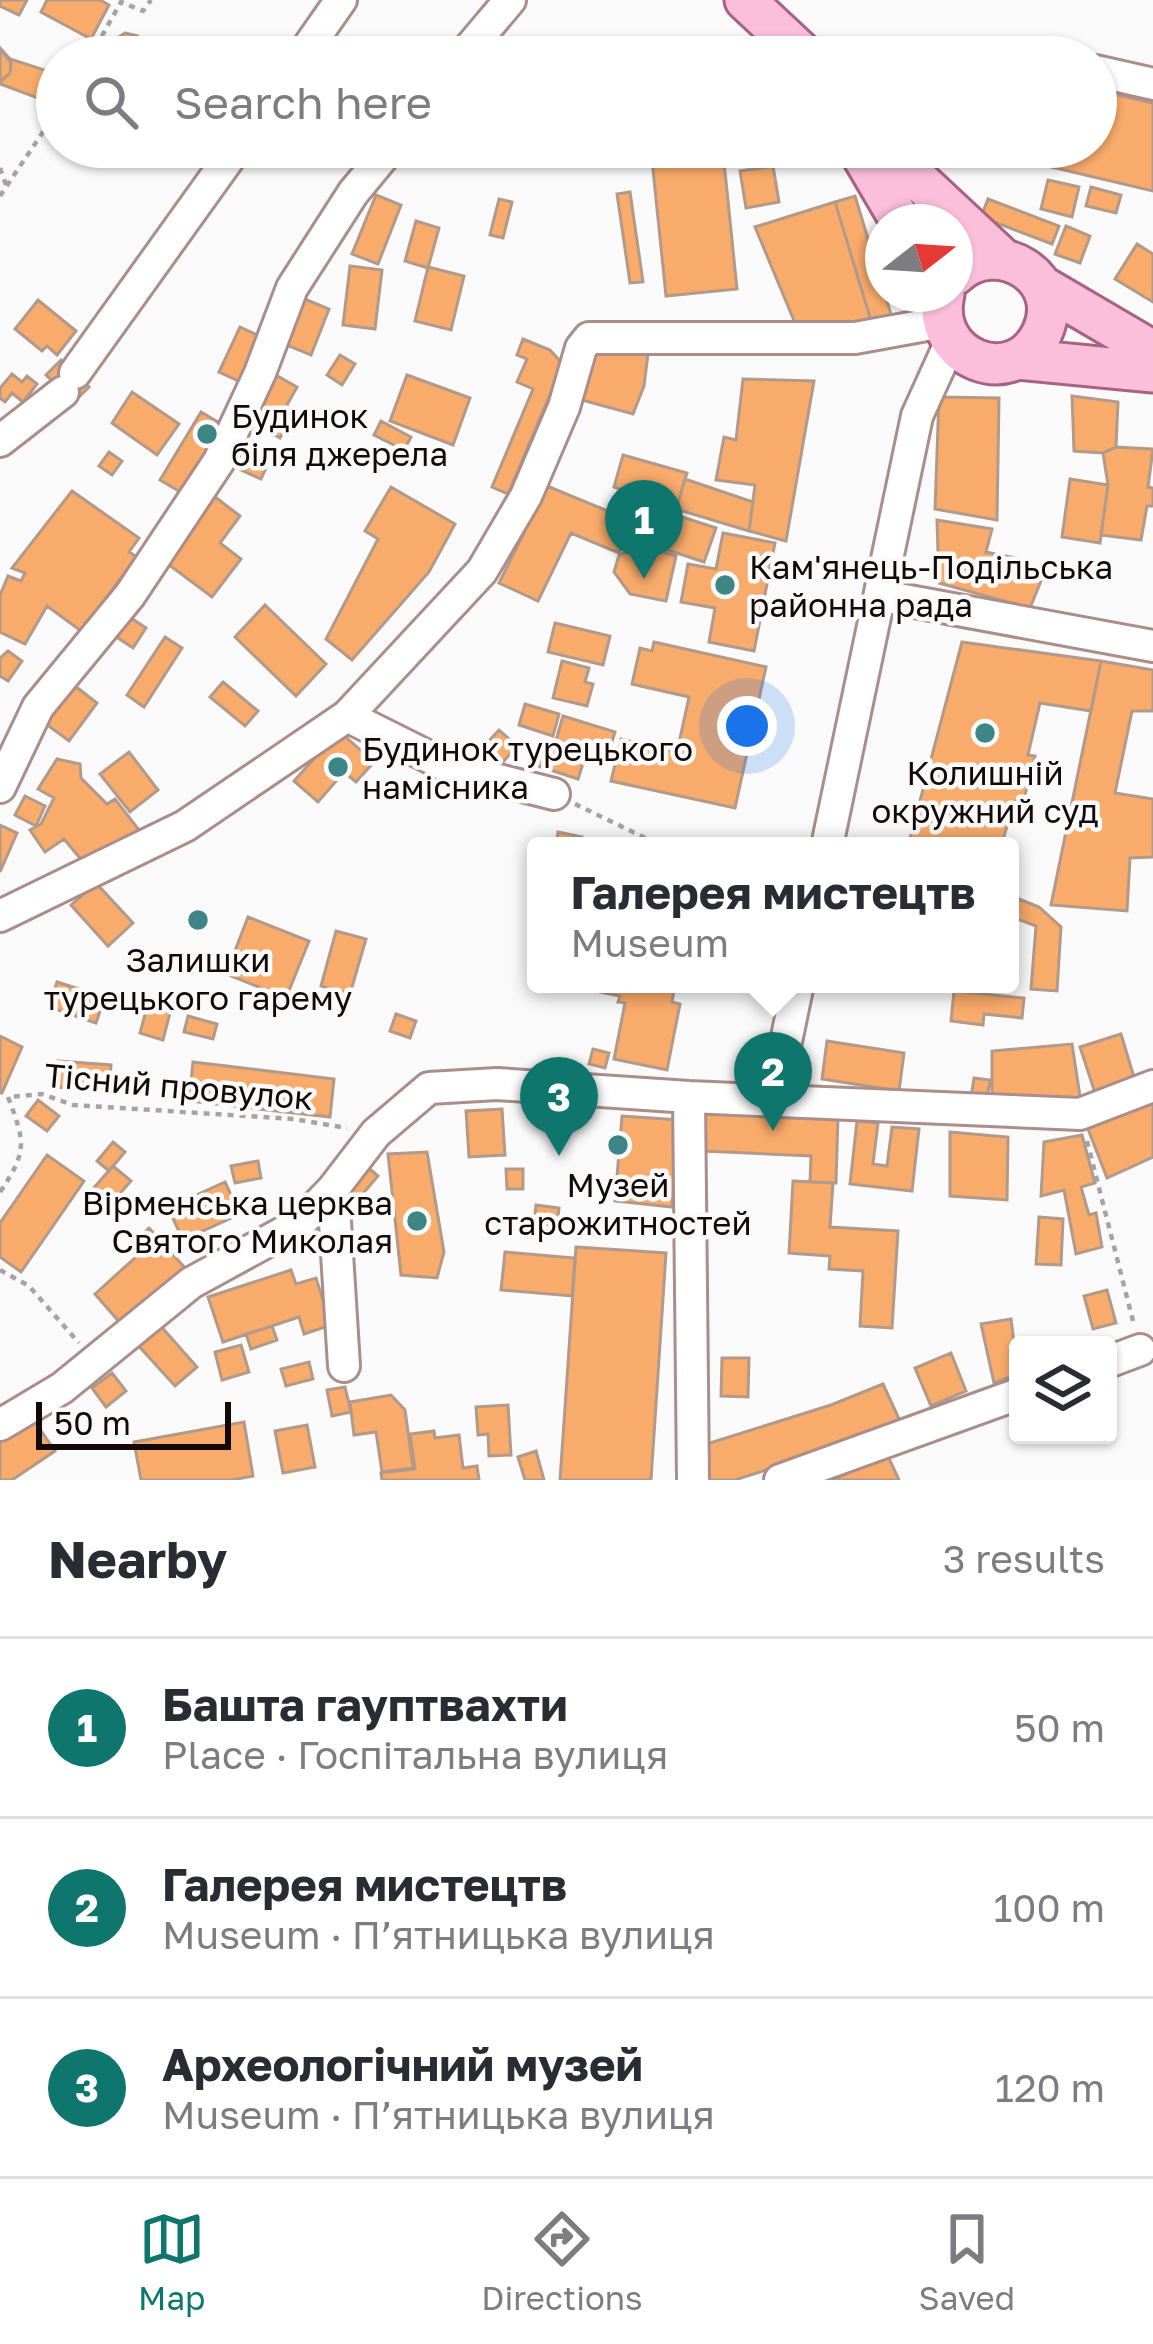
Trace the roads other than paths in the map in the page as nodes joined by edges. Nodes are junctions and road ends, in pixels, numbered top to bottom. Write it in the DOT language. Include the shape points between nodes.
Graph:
graph roads {
  1 [pos="341,0"];
  2 [pos="510,0"];
  3 [pos="745,0"];
  4 [pos="316,36"];
  5 [pos="480,36"];
  6 [pos="784,36"];
  7 [pos="1117,76"];
  8 [pos="1153,84"];
  9 [pos="222,168"];
  10 [pos="374,168"];
  11 [pos="869,168"];
  12 [pos="906,168"];
  13 [pos="890,204"];
  14 [pos="1002,258"];
  15 [pos="973,262"];
  16 [pos="1042,286"];
  17 [pos="946,319"];
  18 [pos="1153,351"];
  19 [pos="1017,359"];
  20 [pos="1153,371"];
  21 [pos="0,441"];
  22 [pos="882,596"];
  23 [pos="1153,646"];
  24 [pos="347,716"];
  25 [pos="0,787"];
  26 [pos="554,794"];
  27 [pos="829,837"];
  28 [pos="0,916"];
  29 [pos="796,993"];
  30 [pos="1153,1086"];
  31 [pos="688,1097"];
  32 [pos="774,1099"];
  33 [pos="333,1189"];
  34 [pos="1140,1350"];
  35 [pos="1117,1359"];
  36 [pos="344,1366"];
  37 [pos="1009,1397"];
  38 [pos="0,1425"];
  39 [pos="693,1480"];
  40 [pos="780,1480"];
  1 -- 4 [label="street"];
  2 -- 5 [label="street"];
  3 -- 6 [label="main road"];
  7 -- 8 [label="street"];
  9 -- 21 [label="street" via="69,383"];
  10 -- 25 [label="street" via="292,288 219,461 130,595 38,707"];
  11 -- 13 [label="main road"];
  12 -- 14 [label="main road"];
  14 -- 15 [label="main road"];
  14 -- 16 [label="main road"];
  16 -- 18 [label="main road"];
  16 -- 19 [label="main road" via="1047,320"];
  17 -- 19 [label="main road" via="973,359"];
  17 -- 22 [label="street" via="917,416"];
  17 -- 24 [label="street" via="855,338 589,338 526,496 482,571"];
  19 -- 20 [label="main road"];
  22 -- 23 [label="street"];
  22 -- 27 [label="street"];
  24 -- 26 [label="street" via="451,768"];
  24 -- 28 [label="street" via="185,826"];
  29 -- 32 [label="street"];
  30 -- 32 [label="street" via="1080,1114"];
  31 -- 32 [label="street"];
  31 -- 33 [label="street" via="496,1084 429,1088 376,1133"];
  31 -- 39 [label="street"];
  33 -- 36 [label="street"];
  33 -- 38 [label="street" via="299,1224 191,1283 62,1388"];
  34 -- 35 [label="street"];
  37 -- 40 [label="street"];
}
